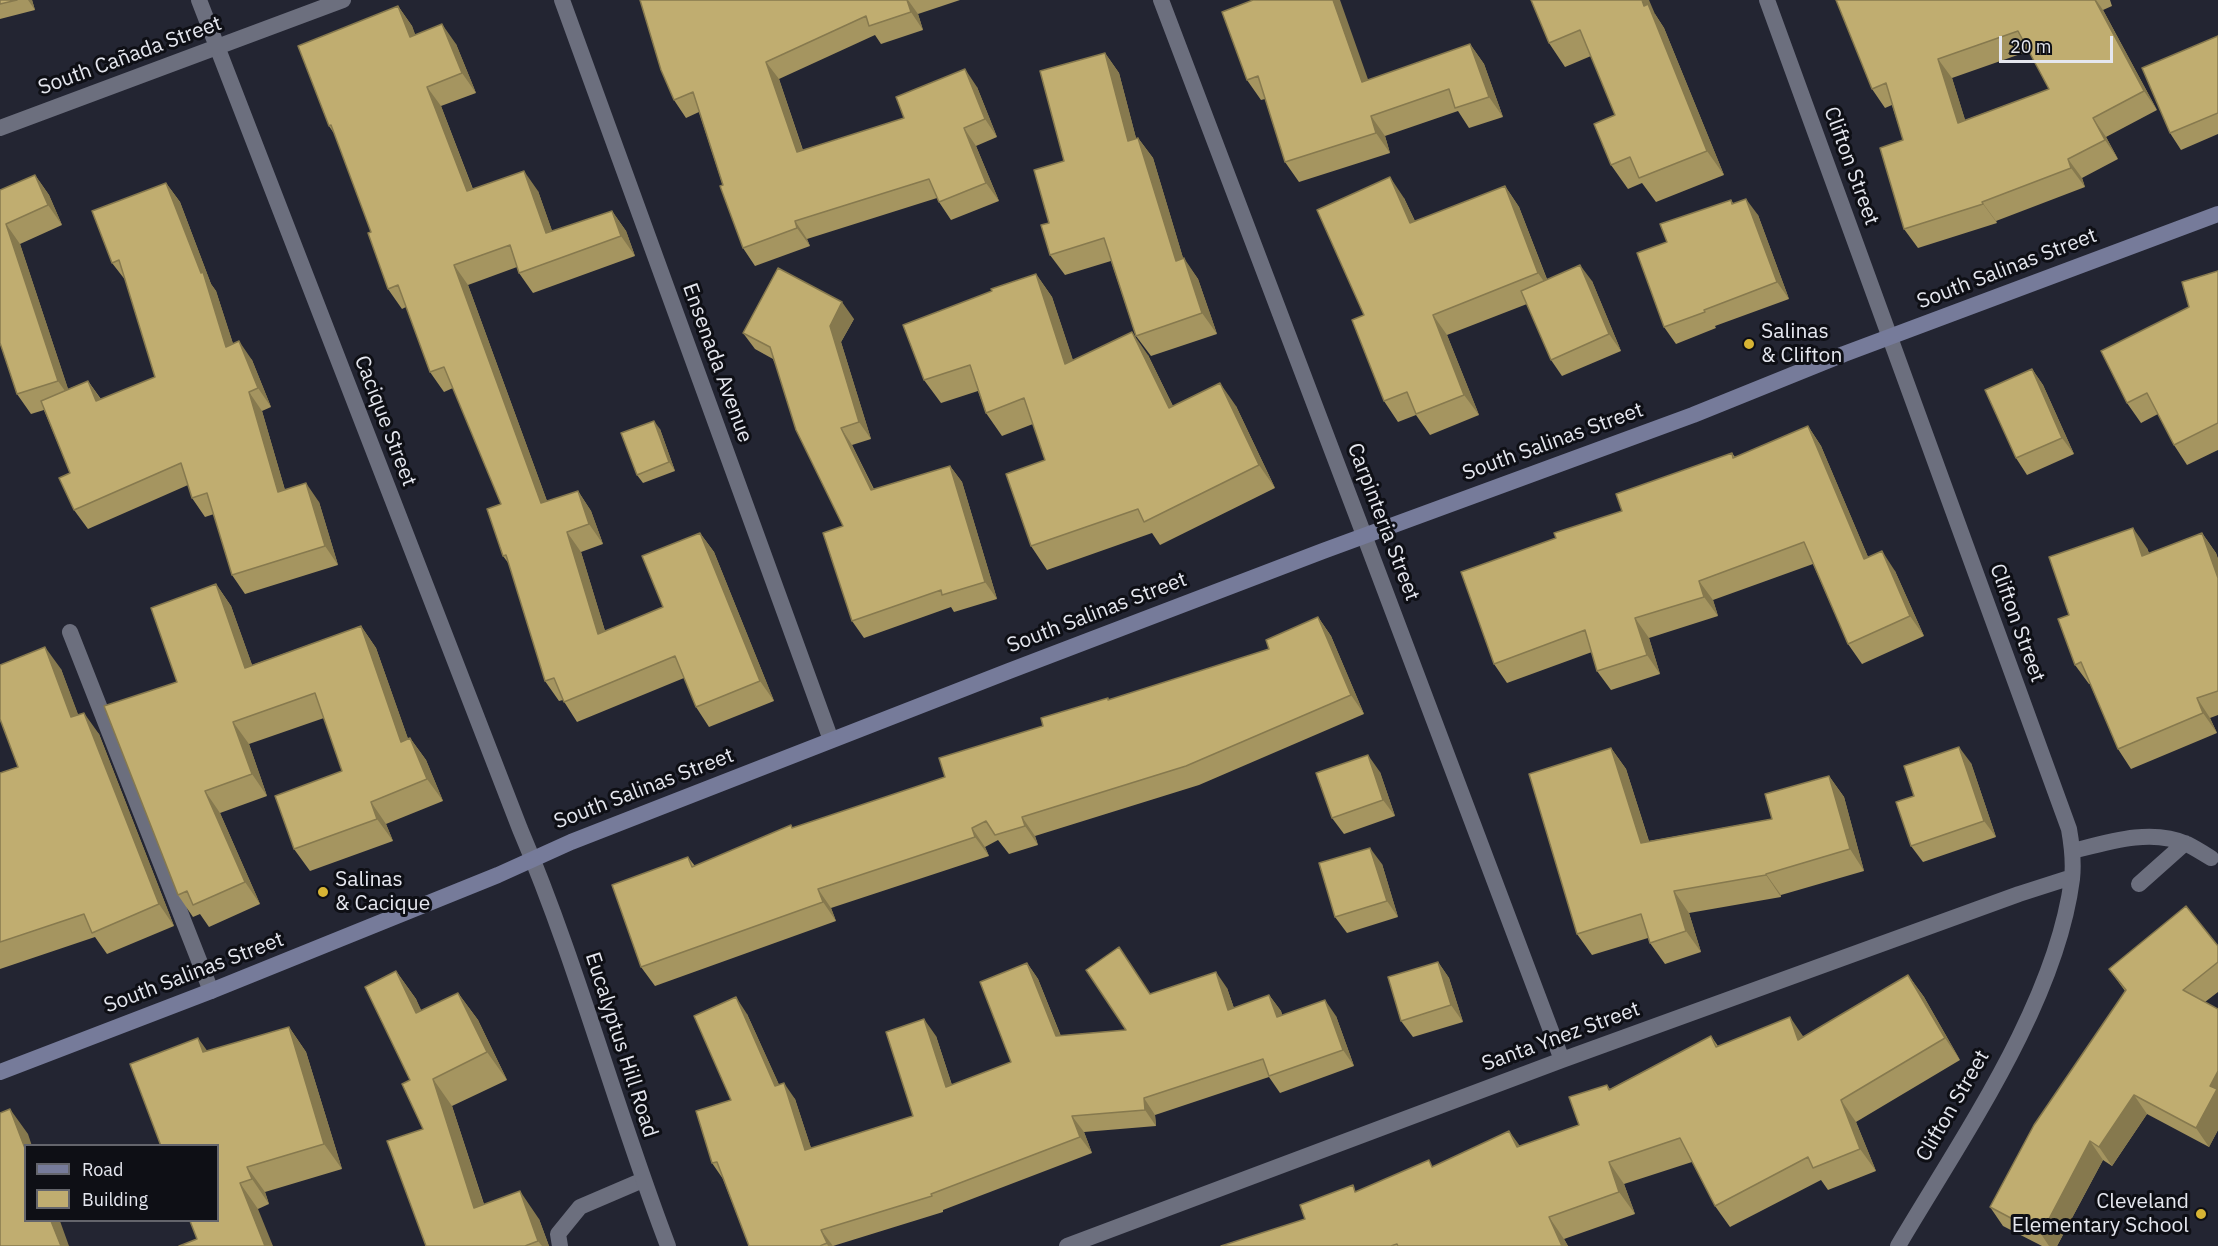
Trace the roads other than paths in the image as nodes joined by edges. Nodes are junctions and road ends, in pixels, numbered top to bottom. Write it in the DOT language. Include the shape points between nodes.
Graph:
graph roads {
  1 [pos="199,0"];
  2 [pos="343,0"];
  3 [pos="562,0"];
  4 [pos="1161,0"];
  5 [pos="1767,0"];
  6 [pos="216,48"];
  7 [pos="0,128"];
  8 [pos="2218,214"];
  9 [pos="1889,338"];
  10 [pos="1364,535"];
  11 [pos="70,632"];
  12 [pos="831,740"];
  13 [pos="2185,843"];
  14 [pos="2073,851"];
  15 [pos="532,858"];
  16 [pos="2211,858"];
  17 [pos="2072,877"];
  18 [pos="2139,884"];
  19 [pos="211,991"];
  20 [pos="1563,1060"];
  21 [pos="0,1071"];
  22 [pos="643,1180"];
  23 [pos="561,1246"];
  24 [pos="668,1246"];
  25 [pos="1067,1246"];
  26 [pos="1898,1246"];
  1 -- 6 [label="street, Cacique Street"];
  2 -- 6 [label="street, South Cañada Street"];
  3 -- 12 [label="street, Ensenada Avenue"];
  4 -- 10 [label="street, Carpinteria Street"];
  5 -- 9 [label="street, Clifton Street"];
  6 -- 7 [label="street, South Cañada Street"];
  6 -- 15 [label="street, Cacique Street"];
  8 -- 9 [label="main road, South Salinas Street"];
  9 -- 10 [label="main road, South Salinas Street" via="1693,416"];
  9 -- 14 [label="street, Clifton Street" via="2069,829"];
  10 -- 12 [label="main road, South Salinas Street"];
  10 -- 20 [label="street, Carpinteria Street"];
  11 -- 19 [label="street"];
  12 -- 15 [label="main road, South Salinas Street"];
  13 -- 14 [label="street" via="2154,836"];
  13 -- 16 [label="street"];
  13 -- 18 [label="street"];
  14 -- 17 [label="street, Clifton Street"];
  15 -- 19 [label="main road, South Salinas Street"];
  15 -- 22 [label="street, Eucalyptus Hill Road"];
  17 -- 20 [label="street, Santa Ynez Street"];
  17 -- 26 [label="street, Clifton Street" via="2065,920 2018,1038"];
  19 -- 21 [label="main road, South Salinas Street"];
  20 -- 25 [label="street, Santa Ynez Street"];
  22 -- 23 [label="street" via="580,1207 558,1234"];
  22 -- 24 [label="street, Eucalyptus Hill Road"];
}
